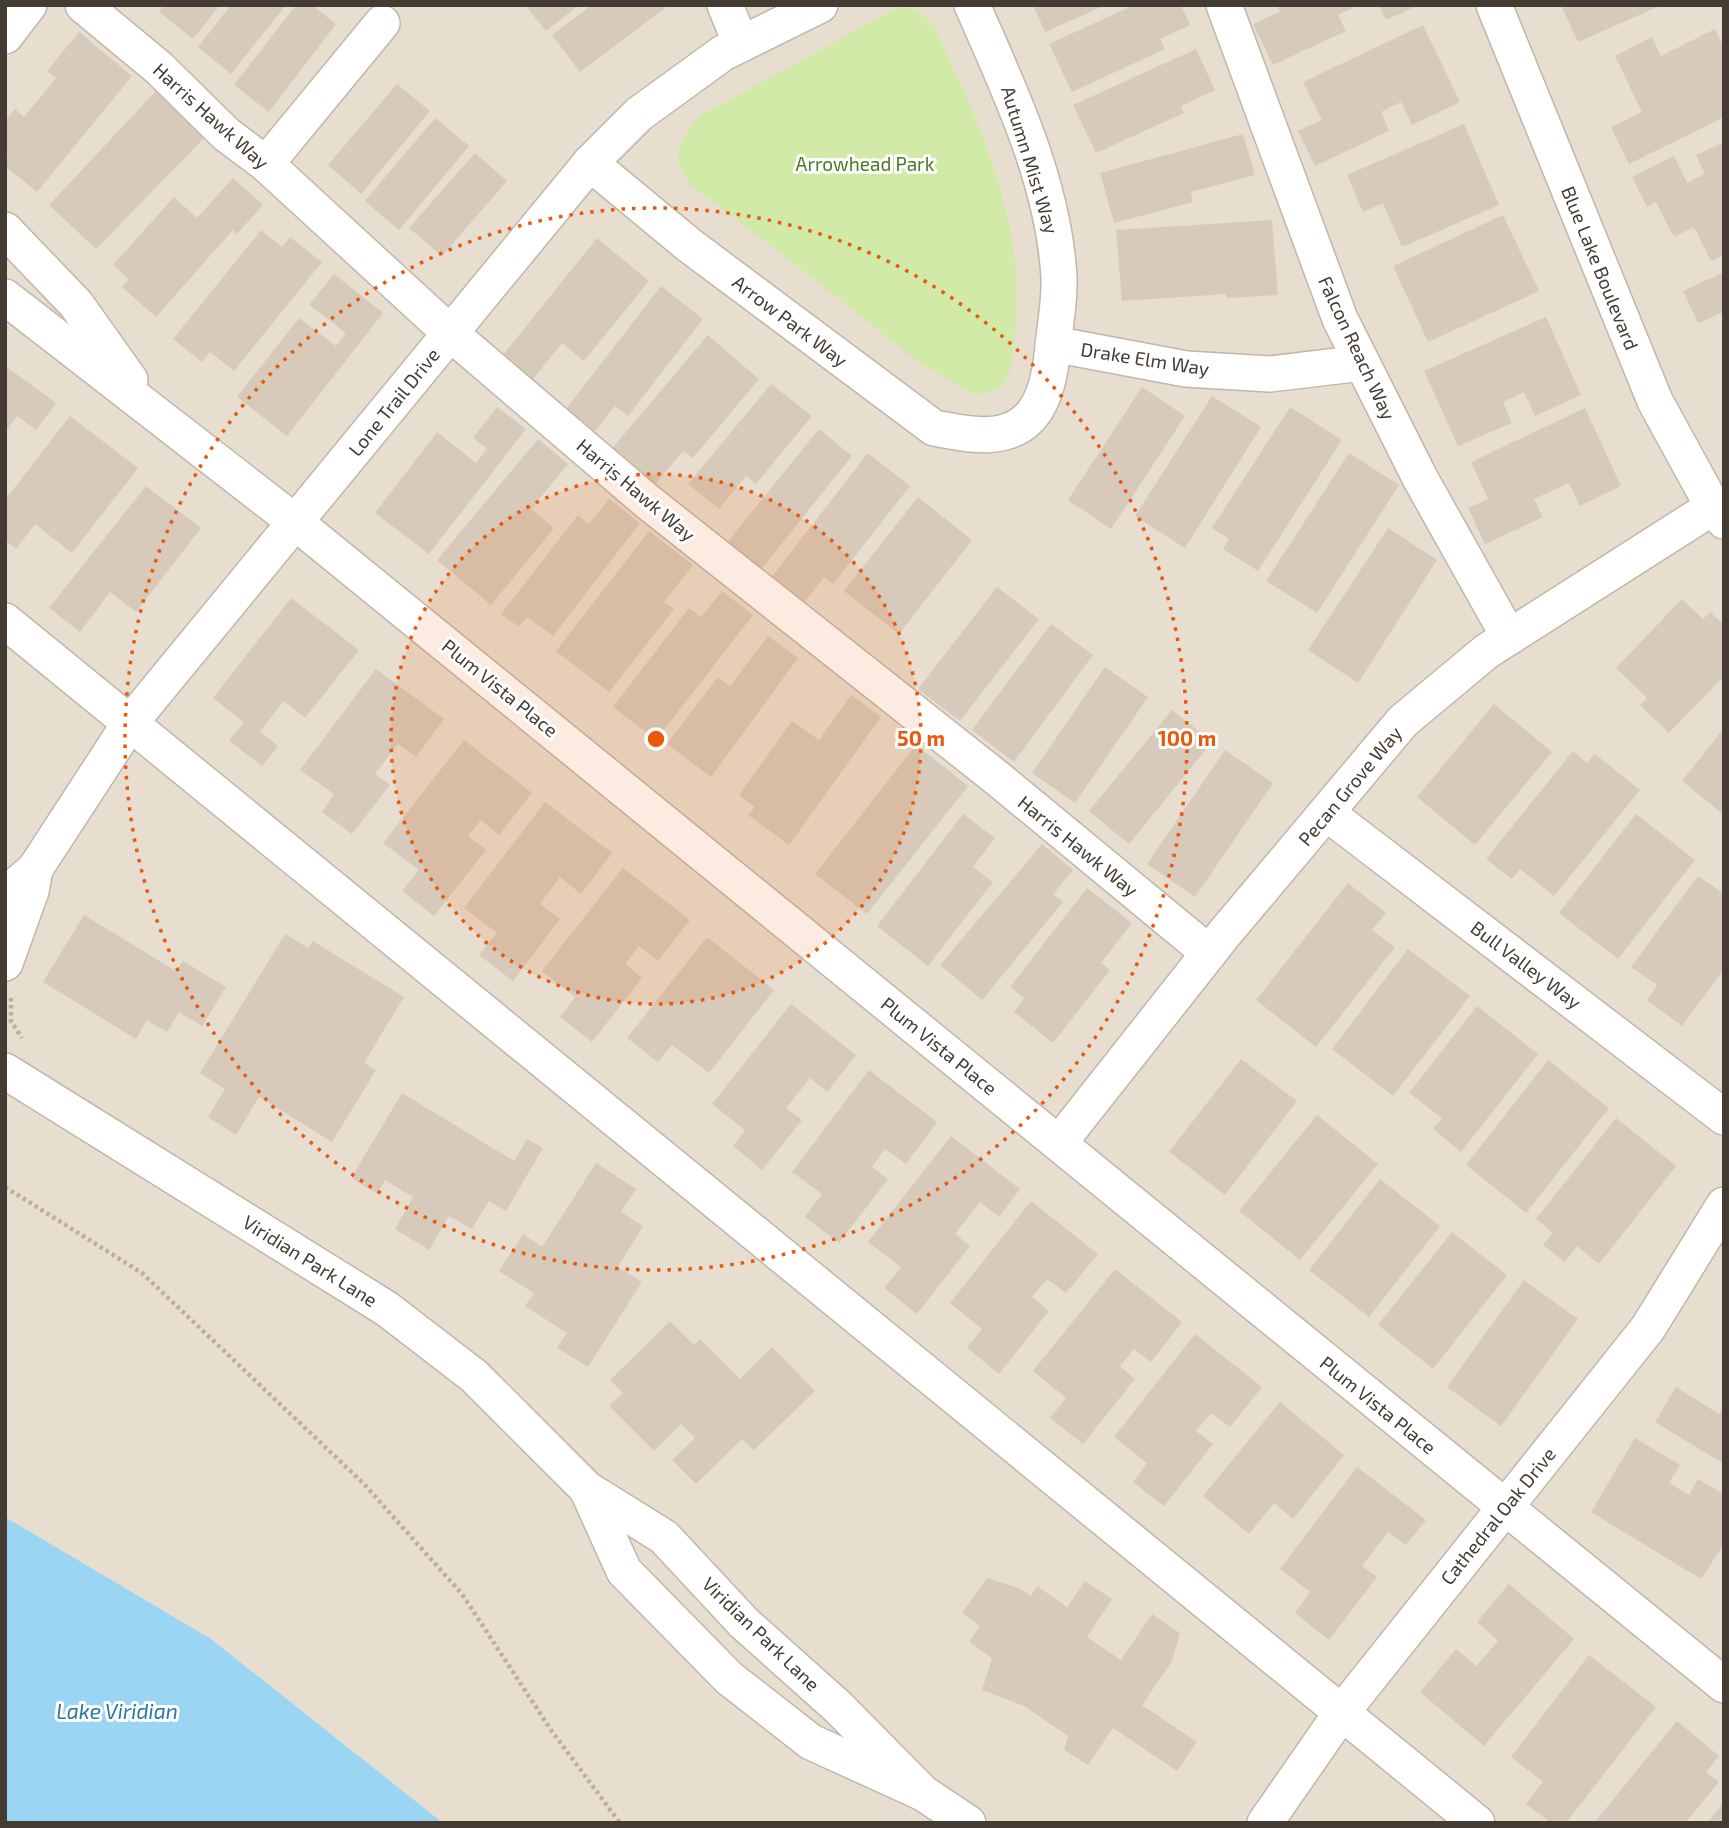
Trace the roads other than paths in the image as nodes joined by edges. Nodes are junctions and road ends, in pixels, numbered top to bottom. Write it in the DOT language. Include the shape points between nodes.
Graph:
graph roads {
  1 [pos="29,5"];
  2 [pos="83,5"];
  3 [pos="725,5"];
  4 [pos="820,5"];
  5 [pos="972,5"];
  6 [pos="1224,5"];
  7 [pos="1494,5"];
  8 [pos="382,23"];
  9 [pos="5,36"];
  10 [pos="741,44"];
  11 [pos="590,163"];
  12 [pos="266,164"];
  13 [pos="5,230"];
  14 [pos="5,297"];
  15 [pos="450,333"];
  16 [pos="1053,344"];
  17 [pos="1362,363"];
  18 [pos="152,411"];
  19 [pos="1009,431"];
  20 [pos="1718,514"];
  21 [pos="295,522"];
  22 [pos="5,621"];
  23 [pos="1509,637"];
  24 [pos="130,723"];
  25 [pos="1328,814"];
  26 [pos="35,869"];
  27 [pos="5,895"];
  28 [pos="1209,953"];
  29 [pos="11,976"];
  30 [pos="5,1071"];
  31 [pos="1724,1117"];
  32 [pos="1059,1143"];
  33 [pos="1724,1205"];
  34 [pos="587,1489"];
  35 [pos="1504,1508"];
  36 [pos="1724,1685"];
  37 [pos="1342,1712"];
  38 [pos="923,1793"];
  39 [pos="968,1823"];
  40 [pos="1265,1823"];
  41 [pos="1478,1823"];
  1 -- 9 [label="street"];
  2 -- 12 [label="street, Harris Hawk Way" via="159,68 226,134"];
  3 -- 10 [label="street"];
  4 -- 10 [label="street, Lone Trail Drive"];
  5 -- 16 [label="street, Autumn Mist Way" via="1013,97 1052,221 1059,280"];
  6 -- 17 [label="street, Falcon Reach Way" via="1339,319"];
  7 -- 20 [label="street, Blue Lake Boulevard" via="1655,401"];
  8 -- 12 [label="street"];
  10 -- 11 [label="street, Lone Trail Drive" via="639,114"];
  11 -- 15 [label="street, Lone Trail Drive"];
  11 -- 19 [label="street, Arrow Park Way" via="699,253 934,428 967,434"];
  12 -- 15 [label="street, Harris Hawk Way"];
  13 -- 18 [label="street, Plum Vista Place" via="76,304"];
  14 -- 18 [label="street, Plum Vista Place"];
  15 -- 21 [label="street, Lone Trail Drive"];
  15 -- 28 [label="street, Harris Hawk Way" via="648,502 997,778"];
  16 -- 17 [label="street, Drake Elm Way" via="1186,369 1269,374"];
  16 -- 19 [label="street, Autumn Mist Way" via="1050,382 1034,412"];
  17 -- 23 [label="street, Falcon Reach Way"];
  18 -- 21 [label="street, Plum Vista Place"];
  20 -- 23 [label="street, Pecan Grove Way"];
  21 -- 24 [label="street, Lone Trail Drive"];
  21 -- 32 [label="street, Plum Vista Place"];
  22 -- 24 [label="street"];
  23 -- 25 [label="street, Pecan Grove Way" via="1403,721"];
  24 -- 26 [label="street, Lone Trail Drive"];
  24 -- 37 [label="street"];
  25 -- 28 [label="street, Pecan Grove Way"];
  25 -- 31 [label="street, Bull Valley Way"];
  26 -- 27 [label="street, Lone Trail Drive"];
  26 -- 29 [label="street, Lone Trail Drive"];
  28 -- 32 [label="street, Pecan Grove Way"];
  30 -- 34 [label="street, Viridian Park Lane" via="387,1309 474,1376"];
  32 -- 35 [label="street, Plum Vista Place"];
  33 -- 35 [label="street, Cathedral Oak Drive" via="1648,1328"];
  34 -- 38 [label="street, Viridian Park Lane" via="664,1537 744,1623 838,1707"];
  34 -- 38 [label="street, Viridian Park Lane" via="624,1571 729,1678 811,1742"];
  35 -- 36 [label="street, Plum Vista Place"];
  35 -- 37 [label="street, Cathedral Oak Drive"];
  37 -- 40 [label="street, Cathedral Oak Drive"];
  37 -- 41 [label="street"];
  38 -- 39 [label="street, Viridian Park Lane"];
}
